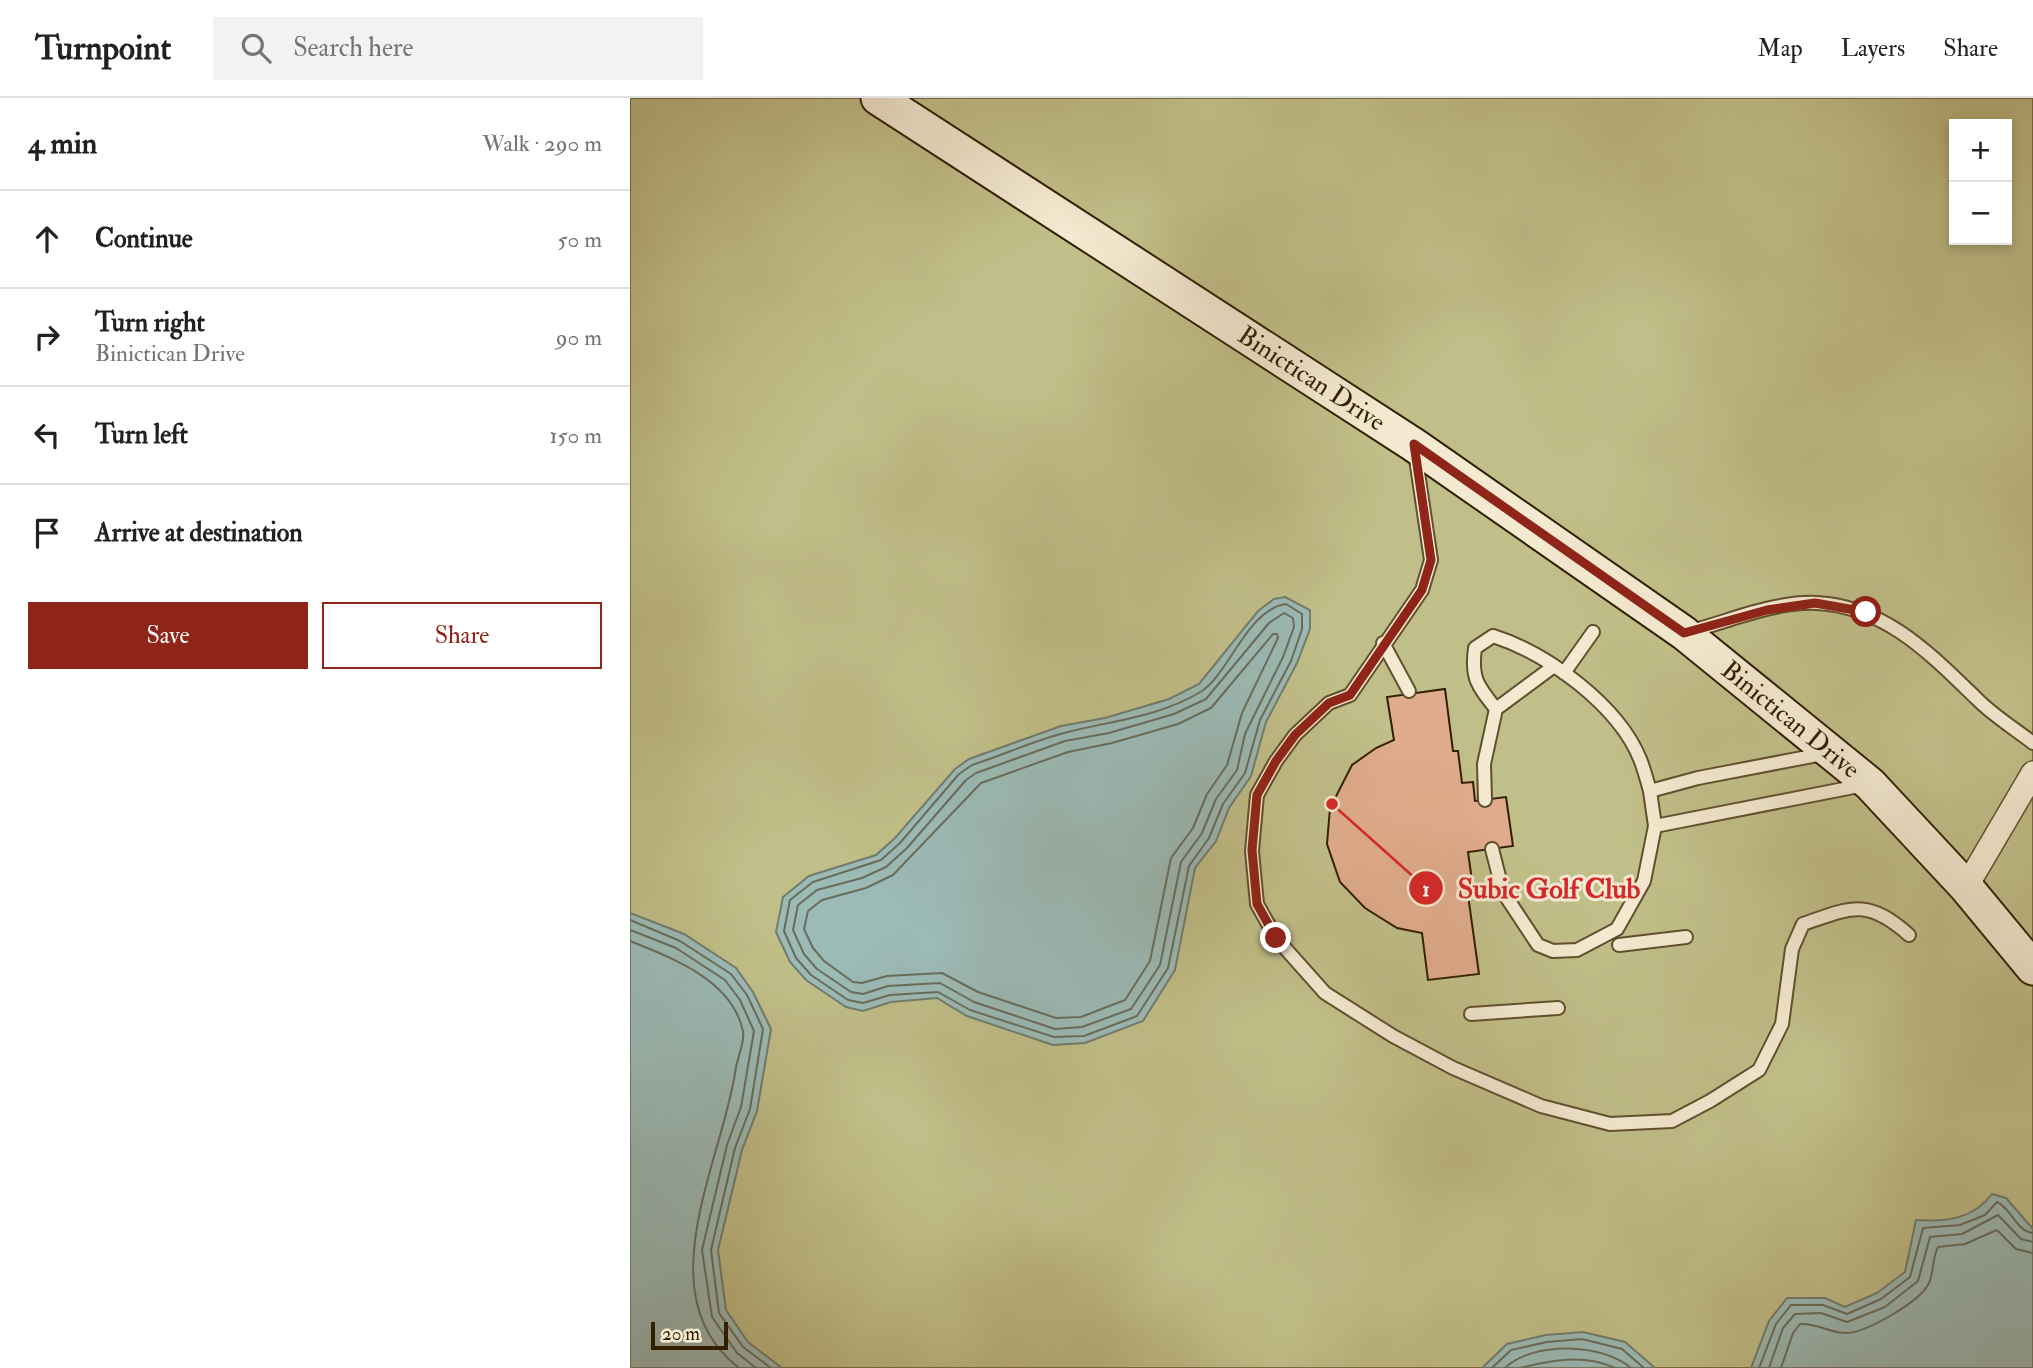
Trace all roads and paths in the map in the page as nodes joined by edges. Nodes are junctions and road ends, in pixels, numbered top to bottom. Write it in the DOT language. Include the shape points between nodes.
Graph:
graph roads {
  1 [pos="878,98"];
  2 [pos="1414,444"];
  3 [pos="1593,632"];
  4 [pos="1684,633"];
  5 [pos="1383,643"];
  6 [pos="1559,669"];
  7 [pos="1409,691"];
  8 [pos="1496,709"];
  9 [pos="2033,743"];
  10 [pos="1834,752"];
  11 [pos="2033,773"];
  12 [pos="1870,784"];
  13 [pos="1650,791"];
  14 [pos="1485,800"];
  15 [pos="1655,826"];
  16 [pos="1492,849"];
  17 [pos="1966,887"];
  18 [pos="1909,935"];
  19 [pos="1686,937"];
  20 [pos="1619,944"];
  21 [pos="2033,968"];
  22 [pos="1558,1008"];
  23 [pos="1471,1014"];
  1 -- 2 [label="street, Binictican Drive"];
  2 -- 4 [label="street, Binictican Drive"];
  2 -- 5 [label="lane" via="1431,560 1422,590"];
  3 -- 6 [label="lane"];
  4 -- 9 [label="lane" via="1767,610 1815,603 1866,612 1941,662 1979,702"];
  4 -- 10 [label="street, Binictican Drive"];
  5 -- 7 [label="lane"];
  5 -- 18 [label="lane" via="1350,695 1329,703 1295,735 1276,761 1257,795 1252,850 1257,904 1276,938 1325,993 1393,1036 1453,1069 1541,1106 1610,1124 1672,1121 1759,1070 1782,1024 1792,949 1803,925 1854,909 1874,909"];
  6 -- 8 [label="lane"];
  6 -- 8 [label="lane" via="1521,645 1493,636 1475,648 1472,669 1479,688"];
  6 -- 13 [label="lane" via="1616,722 1640,757"];
  8 -- 14 [label="lane" via="1484,764"];
  10 -- 12 [label="street, Binictican Drive"];
  10 -- 13 [label="lane"];
  11 -- 17 [label="street"];
  12 -- 15 [label="lane"];
  12 -- 17 [label="street, Binictican Drive"];
  13 -- 15 [label="lane"];
  15 -- 16 [label="lane" via="1644,881 1617,929 1577,950 1553,951 1538,944 1503,892"];
  17 -- 21 [label="street, Binictican Drive"];
  19 -- 20 [label="lane"];
  22 -- 23 [label="lane"];
}
